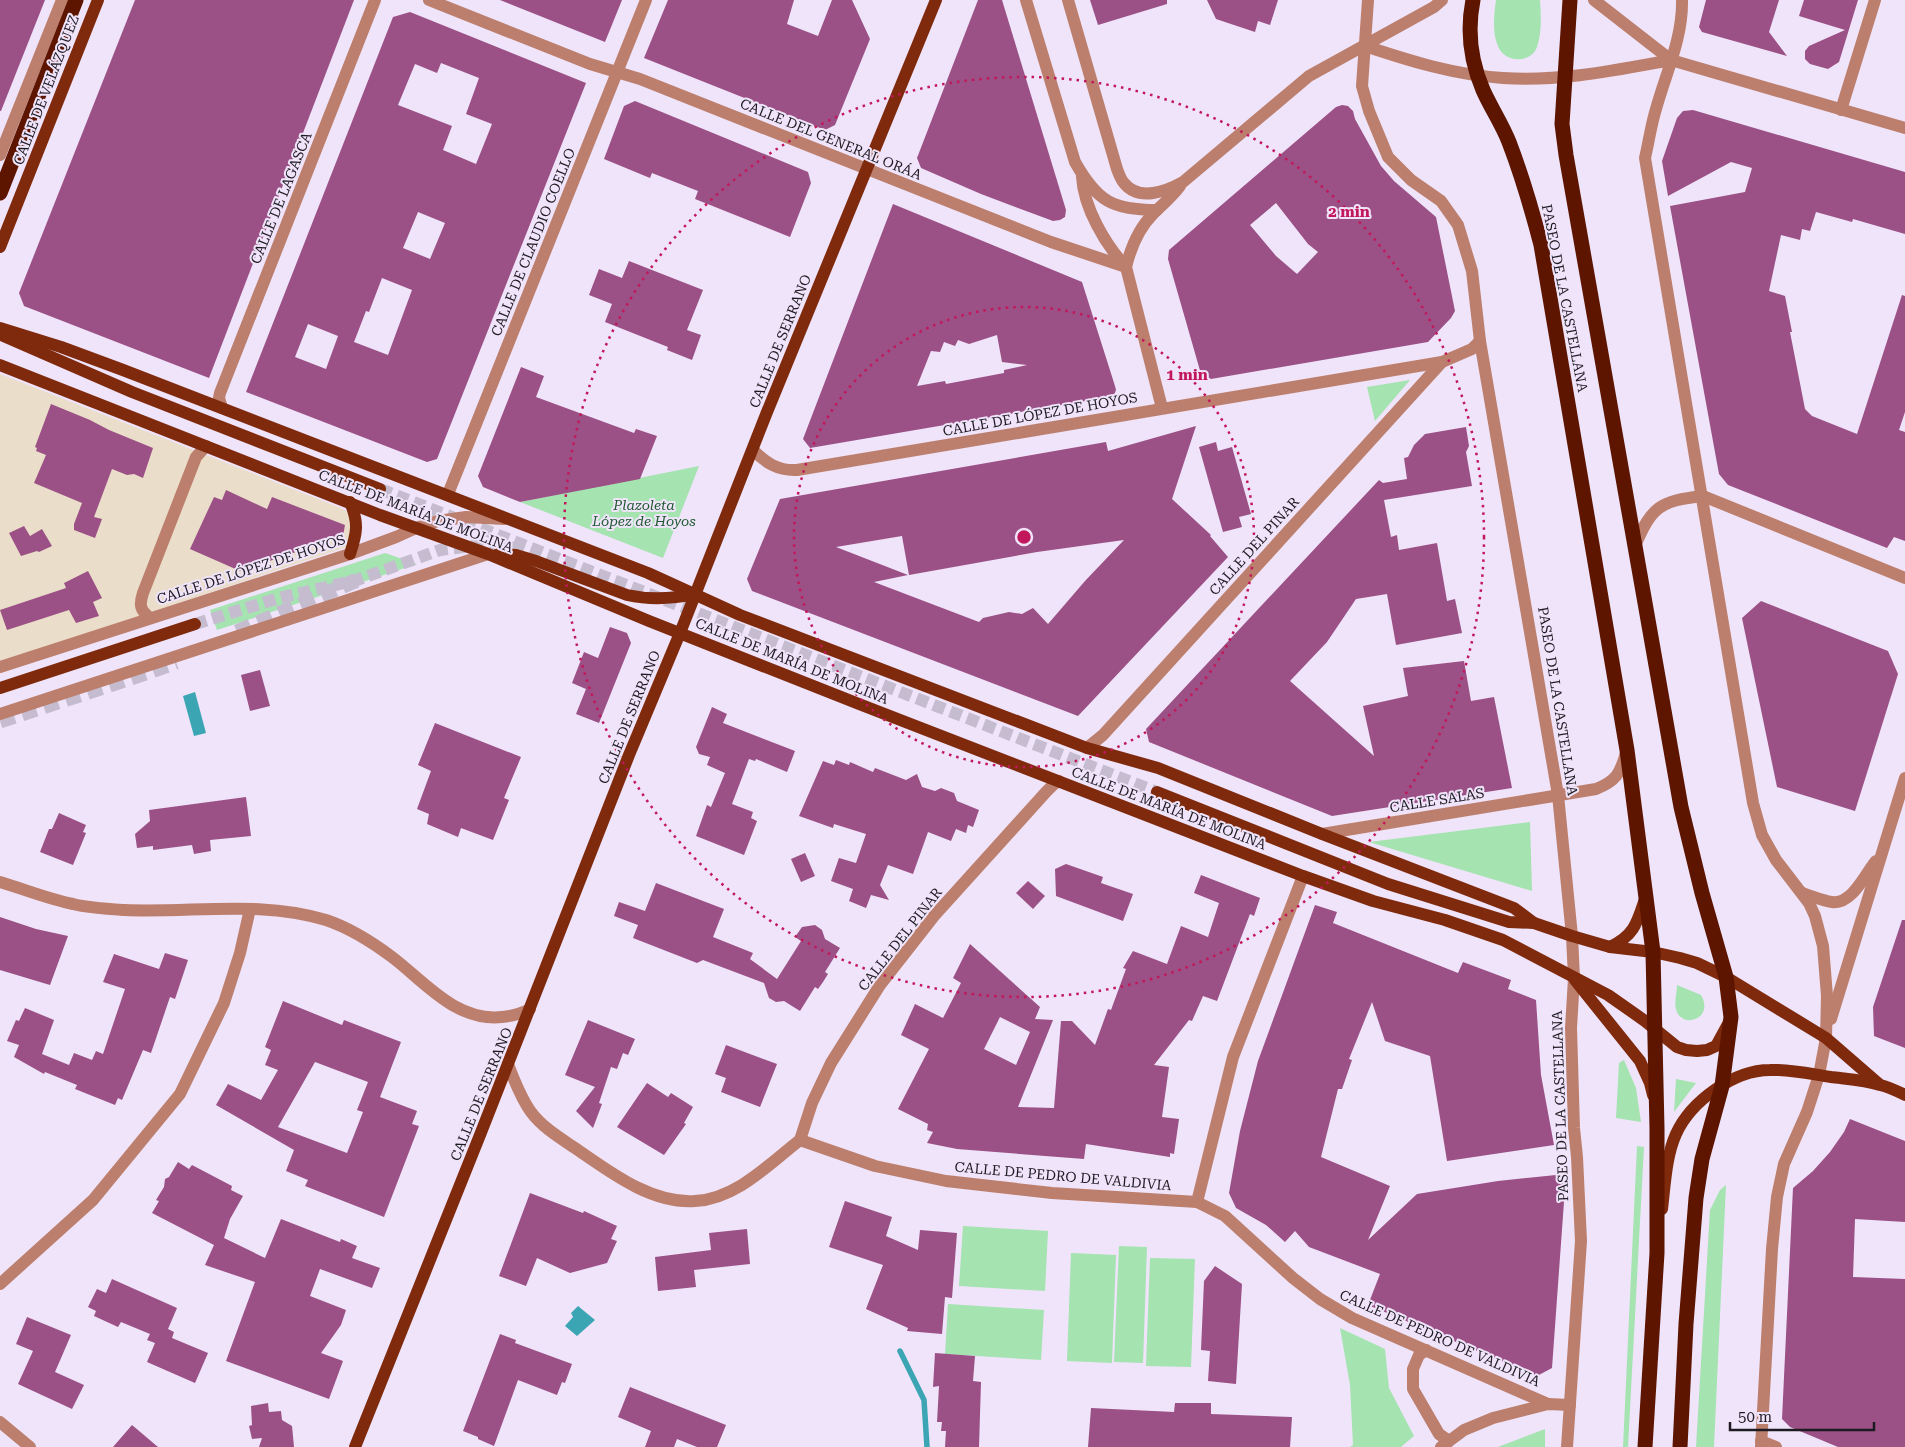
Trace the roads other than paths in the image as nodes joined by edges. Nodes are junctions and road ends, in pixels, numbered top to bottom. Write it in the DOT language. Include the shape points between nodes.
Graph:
graph roads {
  1 [pos="62,0"];
  2 [pos="76,0"];
  3 [pos="98,0"];
  4 [pos="376,0"];
  5 [pos="429,0"];
  6 [pos="646,0"];
  7 [pos="936,0"];
  8 [pos="1026,0"];
  9 [pos="1068,0"];
  10 [pos="1368,0"];
  11 [pos="1442,0"];
  12 [pos="1473,0"];
  13 [pos="1570,0"];
  14 [pos="1594,0"];
  15 [pos="1682,0"];
  16 [pos="1875,0"];
  17 [pos="1365,46"];
  18 [pos="1670,60"];
  19 [pos="618,73"];
  20 [pos="1478,75"];
  21 [pos="1565,77"];
  22 [pos="1841,110"];
  23 [pos="1905,128"];
  24 [pos="0,155"];
  25 [pos="866,170"];
  26 [pos="1082,174"];
  27 [pos="1183,182"];
  28 [pos="0,193"];
  29 [pos="1157,210"];
  30 [pos="0,246"];
  31 [pos="1126,267"];
  32 [pos="0,328"];
  33 [pos="0,334"];
  34 [pos="1480,341"];
  35 [pos="1442,362"];
  36 [pos="0,365"];
  37 [pos="222,408"];
  38 [pos="1162,408"];
  39 [pos="206,446"];
  40 [pos="753,450"];
  41 [pos="380,489"];
  42 [pos="448,494"];
  43 [pos="1702,496"];
  44 [pos="350,502"];
  45 [pos="514,520"];
  46 [pos="416,528"];
  47 [pos="1635,546"];
  48 [pos="350,554"];
  49 [pos="488,554"];
  50 [pos="1905,578"];
  51 [pos="695,594"];
  52 [pos="150,618"];
  53 [pos="195,624"];
  54 [pos="680,633"];
  55 [pos="0,667"];
  56 [pos="0,688"];
  57 [pos="0,714"];
  58 [pos="1087,748"];
  59 [pos="1627,750"];
  60 [pos="1905,778"];
  61 [pos="1060,781"];
  62 [pos="1157,792"];
  63 [pos="1558,795"];
  64 [pos="1322,834"];
  65 [pos="1880,855"];
  66 [pos="1303,876"];
  67 [pos="0,882"];
  68 [pos="1802,893"];
  69 [pos="1645,899"];
  70 [pos="250,909"];
  71 [pos="1534,923"];
  72 [pos="1572,936"];
  73 [pos="1610,947"];
  74 [pos="1652,952"];
  75 [pos="1726,976"];
  76 [pos="1574,978"];
  77 [pos="530,1009"];
  78 [pos="1731,1017"];
  79 [pos="1656,1029"];
  80 [pos="1826,1038"];
  81 [pos="508,1064"];
  82 [pos="1819,1075"];
  83 [pos="1879,1084"];
  84 [pos="1722,1086"];
  85 [pos="1905,1095"];
  86 [pos="1656,1114"];
  87 [pos="800,1140"];
  88 [pos="1197,1202"];
  89 [pos="1657,1254"];
  90 [pos="0,1284"];
  91 [pos="1426,1350"];
  92 [pos="1548,1404"];
  93 [pos="1570,1405"];
  94 [pos="0,1422"];
  95 [pos="1445,1444"];
  96 [pos="1761,1444"];
  97 [pos="30,1447"];
  98 [pos="355,1447"];
  99 [pos="1567,1447"];
  100 [pos="1645,1447"];
  101 [pos="1680,1447"];
  102 [pos="1776,1447"];
  1 -- 24 [label="street, CALLE DE VELÁZQUEZ"];
  2 -- 28 [label="highway"];
  3 -- 30 [label="main road, CALLE DE VELÁZQUEZ"];
  4 -- 37 [label="street, CALLE DE LAGASCA" via="220,393"];
  5 -- 19 [label="street, CALLE DEL GENERAL ORÁA"];
  6 -- 19 [label="street, CALLE DE CLAUDIO COELLO"];
  7 -- 25 [label="main road, CALLE DE SERRANO"];
  8 -- 26 [label="street" via="1075,162"];
  9 -- 27 [label="street" via="1114,162 1124,184 1142,192 1155,193"];
  10 -- 17 [label="street, PASEO DE LA CASTELLANA"];
  11 -- 17 [label="street"];
  12 -- 20 [label="highway, PASEO DE LA CASTELLANA" via="1470,29"];
  13 -- 21 [label="highway, PASEO DE LA CASTELLANA"];
  14 -- 18 [label="street"];
  15 -- 18 [label="street" via="1681,22"];
  16 -- 22 [label="street"];
  17 -- 20 [label="street" via="1424,65"];
  17 -- 27 [label="street" via="1309,76"];
  17 -- 34 [label="street, PASEO DE LA CASTELLANA" via="1362,86 1372,121 1388,157 1411,180 1441,201 1458,225 1472,271"];
  18 -- 21 [label="street"];
  18 -- 22 [label="street"];
  18 -- 43 [label="street" via="1645,158"];
  19 -- 25 [label="street, CALLE DEL GENERAL ORÁA"];
  19 -- 42 [label="street, CALLE DE CLAUDIO COELLO"];
  20 -- 21 [label="street"];
  20 -- 59 [label="highway, PASEO DE LA CASTELLANA" via="1508,140 1530,199 1541,245"];
  21 -- 47 [label="highway, PASEO DE LA CASTELLANA" via="1562,124 1566,155"];
  22 -- 23 [label="street"];
  25 -- 31 [label="street, CALLE DEL GENERAL ORÁA" via="1051,242"];
  25 -- 40 [label="main road, CALLE DE SERRANO"];
  26 -- 29 [label="street" via="1091,186 1116,206 1129,210"];
  26 -- 31 [label="street" via="1083,187 1101,235"];
  27 -- 29 [label="street"];
  29 -- 31 [label="street" via="1134,242"];
  31 -- 38 [label="street"];
  32 -- 37 [label="main road, CALLE DE MARÍA DE MOLINA" via="61,347"];
  33 -- 41 [label="main road, CALLE DE MARÍA DE MOLINA" via="132,392"];
  34 -- 35 [label="street, CALLE DE LÓPEZ DE HOYOS" via="1472,349"];
  34 -- 63 [label="street, PASEO DE LA CASTELLANA"];
  35 -- 38 [label="street, CALLE DE LÓPEZ DE HOYOS"];
  35 -- 58 [label="street, CALLE DEL PINAR" via="1103,735"];
  36 -- 39 [label="main road, CALLE DE MARÍA DE MOLINA"];
  37 -- 42 [label="main road, CALLE DE MARÍA DE MOLINA"];
  38 -- 40 [label="street, CALLE DE LÓPEZ DE HOYOS" via="797,470 786,471 772,465"];
  39 -- 44 [label="main road, CALLE DE MARÍA DE MOLINA"];
  39 -- 52 [label="street" via="196,457 143,593 140,608"];
  40 -- 51 [label="main road, CALLE DE SERRANO"];
  42 -- 45 [label="main road, CALLE DE MARÍA DE MOLINA"];
  43 -- 47 [label="street" via="1676,499 1655,509"];
  43 -- 50 [label="street"];
  43 -- 68 [label="street" via="1753,803 1762,835 1776,860"];
  44 -- 46 [label="main road, CALLE DE MARÍA DE MOLINA"];
  44 -- 48 [label="main road" via="357,524"];
  45 -- 46 [label="street, CALLE DE LÓPEZ DE HOYOS" via="466,517"];
  45 -- 51 [label="main road, CALLE DE MARÍA DE MOLINA" via="648,572"];
  46 -- 48 [label="street, CALLE DE LÓPEZ DE HOYOS"];
  46 -- 49 [label="main road, CALLE DE MARÍA DE MOLINA"];
  47 -- 75 [label="highway, PASEO DE LA CASTELLANA" via="1681,807"];
  48 -- 52 [label="street, CALLE DE LÓPEZ DE HOYOS"];
  49 -- 51 [label="main road" via="516,555 641,598"];
  49 -- 54 [label="main road, CALLE DE MARÍA DE MOLINA"];
  49 -- 57 [label="street"];
  51 -- 54 [label="main road, CALLE DE SERRANO"];
  51 -- 58 [label="main road, CALLE DE MARÍA DE MOLINA" via="740,615"];
  52 -- 55 [label="street, CALLE DE LÓPEZ DE HOYOS"];
  53 -- 56 [label="main road"];
  54 -- 61 [label="main road, CALLE DE MARÍA DE MOLINA"];
  54 -- 77 [label="main road, CALLE DE SERRANO" via="628,755"];
  58 -- 64 [label="main road, CALLE DE MARÍA DE MOLINA" via="1158,768"];
  59 -- 63 [label="street, CALLE SALAS" via="1621,771 1613,780 1596,789"];
  59 -- 69 [label="highway, PASEO DE LA CASTELLANA"];
  60 -- 65 [label="street"];
  61 -- 66 [label="main road, CALLE DE MARÍA DE MOLINA"];
  61 -- 87 [label="street, CALLE DEL PINAR" via="1042,796 934,916 880,985 831,1063 812,1103"];
  62 -- 71 [label="main road, CALLE DE MARÍA DE MOLINA" via="1388,884 1509,922"];
  63 -- 64 [label="street, CALLE SALAS"];
  63 -- 72 [label="street, PASEO DE LA CASTELLANA"];
  64 -- 71 [label="main road, CALLE DE MARÍA DE MOLINA" via="1514,908"];
  65 -- 68 [label="street" via="1850,897 1843,901 1833,902"];
  65 -- 80 [label="street"];
  66 -- 76 [label="main road, CALLE DE MARÍA DE MOLINA" via="1373,901 1504,940"];
  66 -- 88 [label="street" via="1233,1057"];
  67 -- 70 [label="street" via="73,904 98,907"];
  68 -- 80 [label="street" via="1809,903 1823,946 1828,996"];
  69 -- 73 [label="main road" via="1633,931"];
  69 -- 74 [label="highway, PASEO DE LA CASTELLANA"];
  70 -- 77 [label="street" via="298,914 326,920 349,930 367,939 446,1001 464,1011 497,1018"];
  70 -- 90 [label="street" via="224,1003 180,1094 93,1200"];
  71 -- 72 [label="main road, CALLE DE MARÍA DE MOLINA"];
  72 -- 73 [label="main road, CALLE DE MARÍA DE MOLINA"];
  72 -- 76 [label="street, PASEO DE LA CASTELLANA"];
  73 -- 74 [label="main road, CALLE DE MARÍA DE MOLINA"];
  74 -- 75 [label="main road, CALLE DE MARÍA DE MOLINA" via="1696,963"];
  74 -- 79 [label="highway, PASEO DE LA CASTELLANA"];
  75 -- 78 [label="highway, PASEO DE LA CASTELLANA"];
  75 -- 80 [label="main road, CALLE DE MARÍA DE MOLINA"];
  76 -- 79 [label="main road" via="1608,995"];
  76 -- 86 [label="main road" via="1640,1061 1650,1082"];
  76 -- 93 [label="street, PASEO DE LA CASTELLANA" via="1572,1048 1581,1241"];
  77 -- 81 [label="main road, CALLE DE SERRANO"];
  78 -- 79 [label="main road" via="1716,1046 1697,1052 1677,1047"];
  78 -- 84 [label="highway, PASEO DE LA CASTELLANA"];
  79 -- 86 [label="highway"];
  80 -- 82 [label="street"];
  80 -- 83 [label="main road, CALLE DE MARÍA DE MOLINA"];
  81 -- 87 [label="street" via="531,1113 552,1132 620,1179 674,1200 696,1201 718,1196 742,1185"];
  81 -- 98 [label="main road, CALLE DE SERRANO"];
  82 -- 83 [label="main road"];
  82 -- 84 [label="main road" via="1768,1070"];
  82 -- 96 [label="street" via="1779,1184"];
  83 -- 85 [label="main road"];
  84 -- 89 [label="main road" via="1686,1116 1674,1140"];
  84 -- 101 [label="highway" via="1702,1159 1696,1198"];
  86 -- 89 [label="highway"];
  87 -- 88 [label="street, CALLE DE PEDRO DE VALDIVIA" via="875,1166 946,1181 1052,1193"];
  88 -- 91 [label="street, CALLE DE PEDRO DE VALDIVIA" via="1225,1216 1320,1299 1352,1318"];
  89 -- 100 [label="highway"];
  91 -- 92 [label="street, CALLE DE PEDRO DE VALDIVIA"];
  91 -- 95 [label="street" via="1419,1355 1413,1369 1413,1389"];
  92 -- 93 [label="street"];
  92 -- 95 [label="street" via="1493,1418 1464,1430"];
  93 -- 99 [label="street, PASEO DE LA CASTELLANA"];
  94 -- 97 [label="street"];
  96 -- 102 [label="street"];
}
